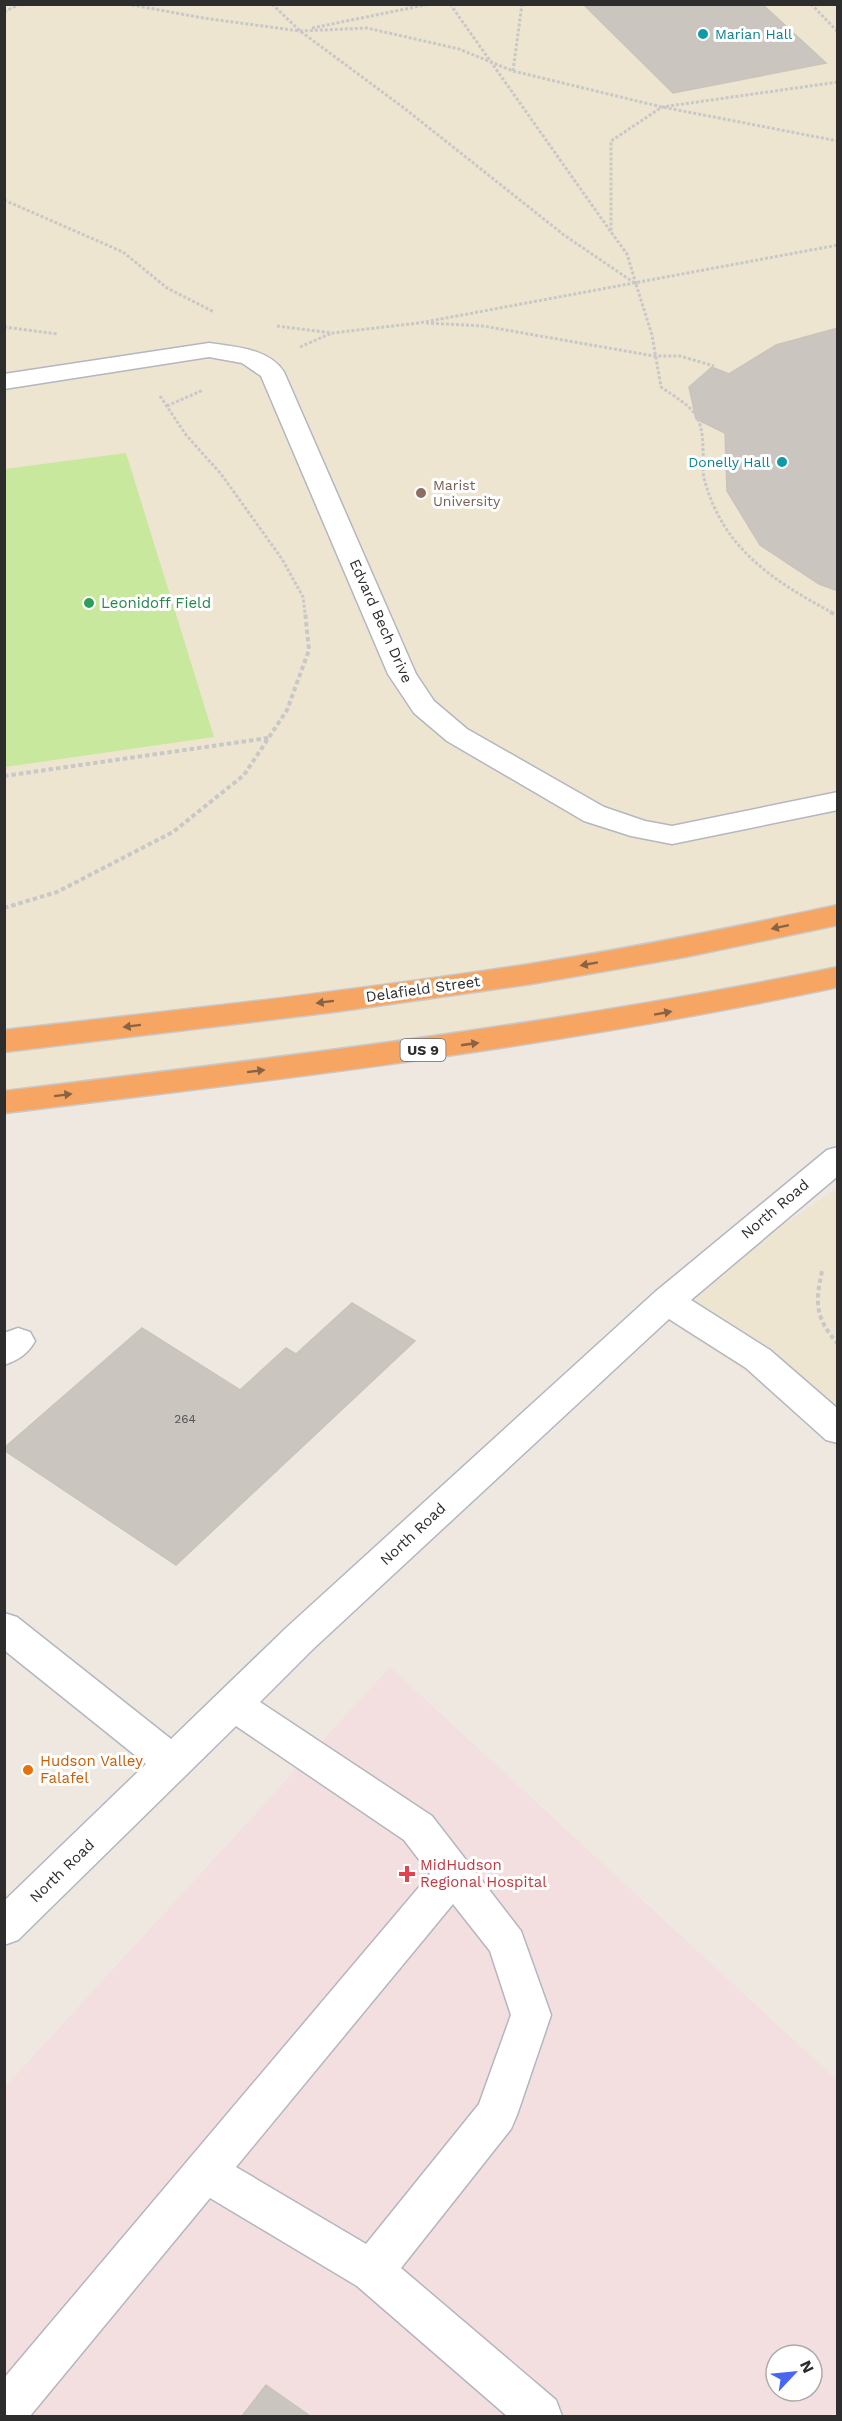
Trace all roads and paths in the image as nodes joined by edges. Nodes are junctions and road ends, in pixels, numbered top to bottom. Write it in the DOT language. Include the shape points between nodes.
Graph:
graph roads {
  1 [pos="20,4"];
  2 [pos="127,4"];
  3 [pos="272,4"];
  4 [pos="430,4"];
  5 [pos="450,4"];
  6 [pos="522,4"];
  7 [pos="811,4"];
  8 [pos="4,12"];
  9 [pos="300,31"];
  10 [pos="837,32"];
  11 [pos="489,62"];
  12 [pos="513,71"];
  13 [pos="837,82"];
  14 [pos="662,107"];
  15 [pos="837,141"];
  16 [pos="4,200"];
  17 [pos="611,232"];
  18 [pos="837,245"];
  19 [pos="636,284"];
  20 [pos="225,315"];
  21 [pos="419,323"];
  22 [pos="268,325"];
  23 [pos="654,356"];
  24 [pos="132,361"];
  25 [pos="714,366"];
  26 [pos="4,382"];
  27 [pos="837,616"];
  28 [pos="269,738"];
  29 [pos="4,776"];
  30 [pos="837,801"];
  31 [pos="4,908"];
  32 [pos="837,915"];
  33 [pos="837,977"];
  34 [pos="4,1041"];
  35 [pos="4,1102"];
  36 [pos="837,1158"];
  37 [pos="822,1271"];
  38 [pos="674,1295"];
  39 [pos="837,1344"];
  40 [pos="837,1430"];
  41 [pos="4,1628"];
  42 [pos="232,1703"];
  43 [pos="172,1762"];
  44 [pos="454,1874"];
  45 [pos="4,1928"];
  46 [pos="205,2172"];
  47 [pos="372,2271"];
  48 [pos="4,2413"];
  49 [pos="540,2416"];
  1 -- 8 [label="path"];
  2 -- 9 [label="path"];
  3 -- 9 [label="path"];
  4 -- 9 [label="path"];
  5 -- 11 [label="path"];
  6 -- 12 [label="path"];
  7 -- 10 [label="path"];
  9 -- 11 [label="path" via="367,28 459,49"];
  9 -- 19 [label="path" via="564,235"];
  11 -- 12 [label="path"];
  11 -- 17 [label="path"];
  12 -- 14 [label="path"];
  13 -- 14 [label="path"];
  14 -- 15 [label="path"];
  14 -- 17 [label="path" via="610,141"];
  16 -- 20 [label="path" via="123,252 167,288 202,308"];
  17 -- 19 [label="path" via="627,254"];
  18 -- 19 [label="path"];
  19 -- 21 [label="path"];
  19 -- 23 [label="path" via="652,335"];
  21 -- 22 [label="path" via="332,333"];
  21 -- 23 [label="path" via="483,326"];
  23 -- 25 [label="path" via="680,356"];
  23 -- 27 [label="path" via="661,387 694,410 703,432 704,477 724,528 748,557 789,590"];
  24 -- 26 [label="street, Edvard Bech Drive"];
  24 -- 28 [label="path" via="186,435 221,474 282,559 303,597 309,650 287,710"];
  24 -- 30 [label="street, Edvard Bech Drive" via="209,350 249,357 272,372 402,674 424,707 457,735 594,814 672,835"];
  28 -- 29 [label="path"];
  28 -- 31 [label="path" via="244,775 173,832 57,892"];
  32 -- 34 [label="highway, Delafield Street, one-way" via="531,974"];
  35 -- 33 [label="highway, US 9, one-way" via="509,1038 689,1008"];
  36 -- 38 [label="street, North Road"];
  37 -- 39 [label="path" via="816,1301 823,1329"];
  38 -- 40 [label="street" via="759,1359"];
  38 -- 42 [label="street, North Road"];
  41 -- 43 [label="street"];
  42 -- 43 [label="street, North Road"];
  42 -- 44 [label="street" via="418,1828"];
  43 -- 45 [label="street, North Road"];
  44 -- 46 [label="street"];
  44 -- 47 [label="street" via="507,1942 531,2015 496,2115"];
  46 -- 47 [label="street"];
  46 -- 48 [label="street"];
  47 -- 49 [label="street"];
}
